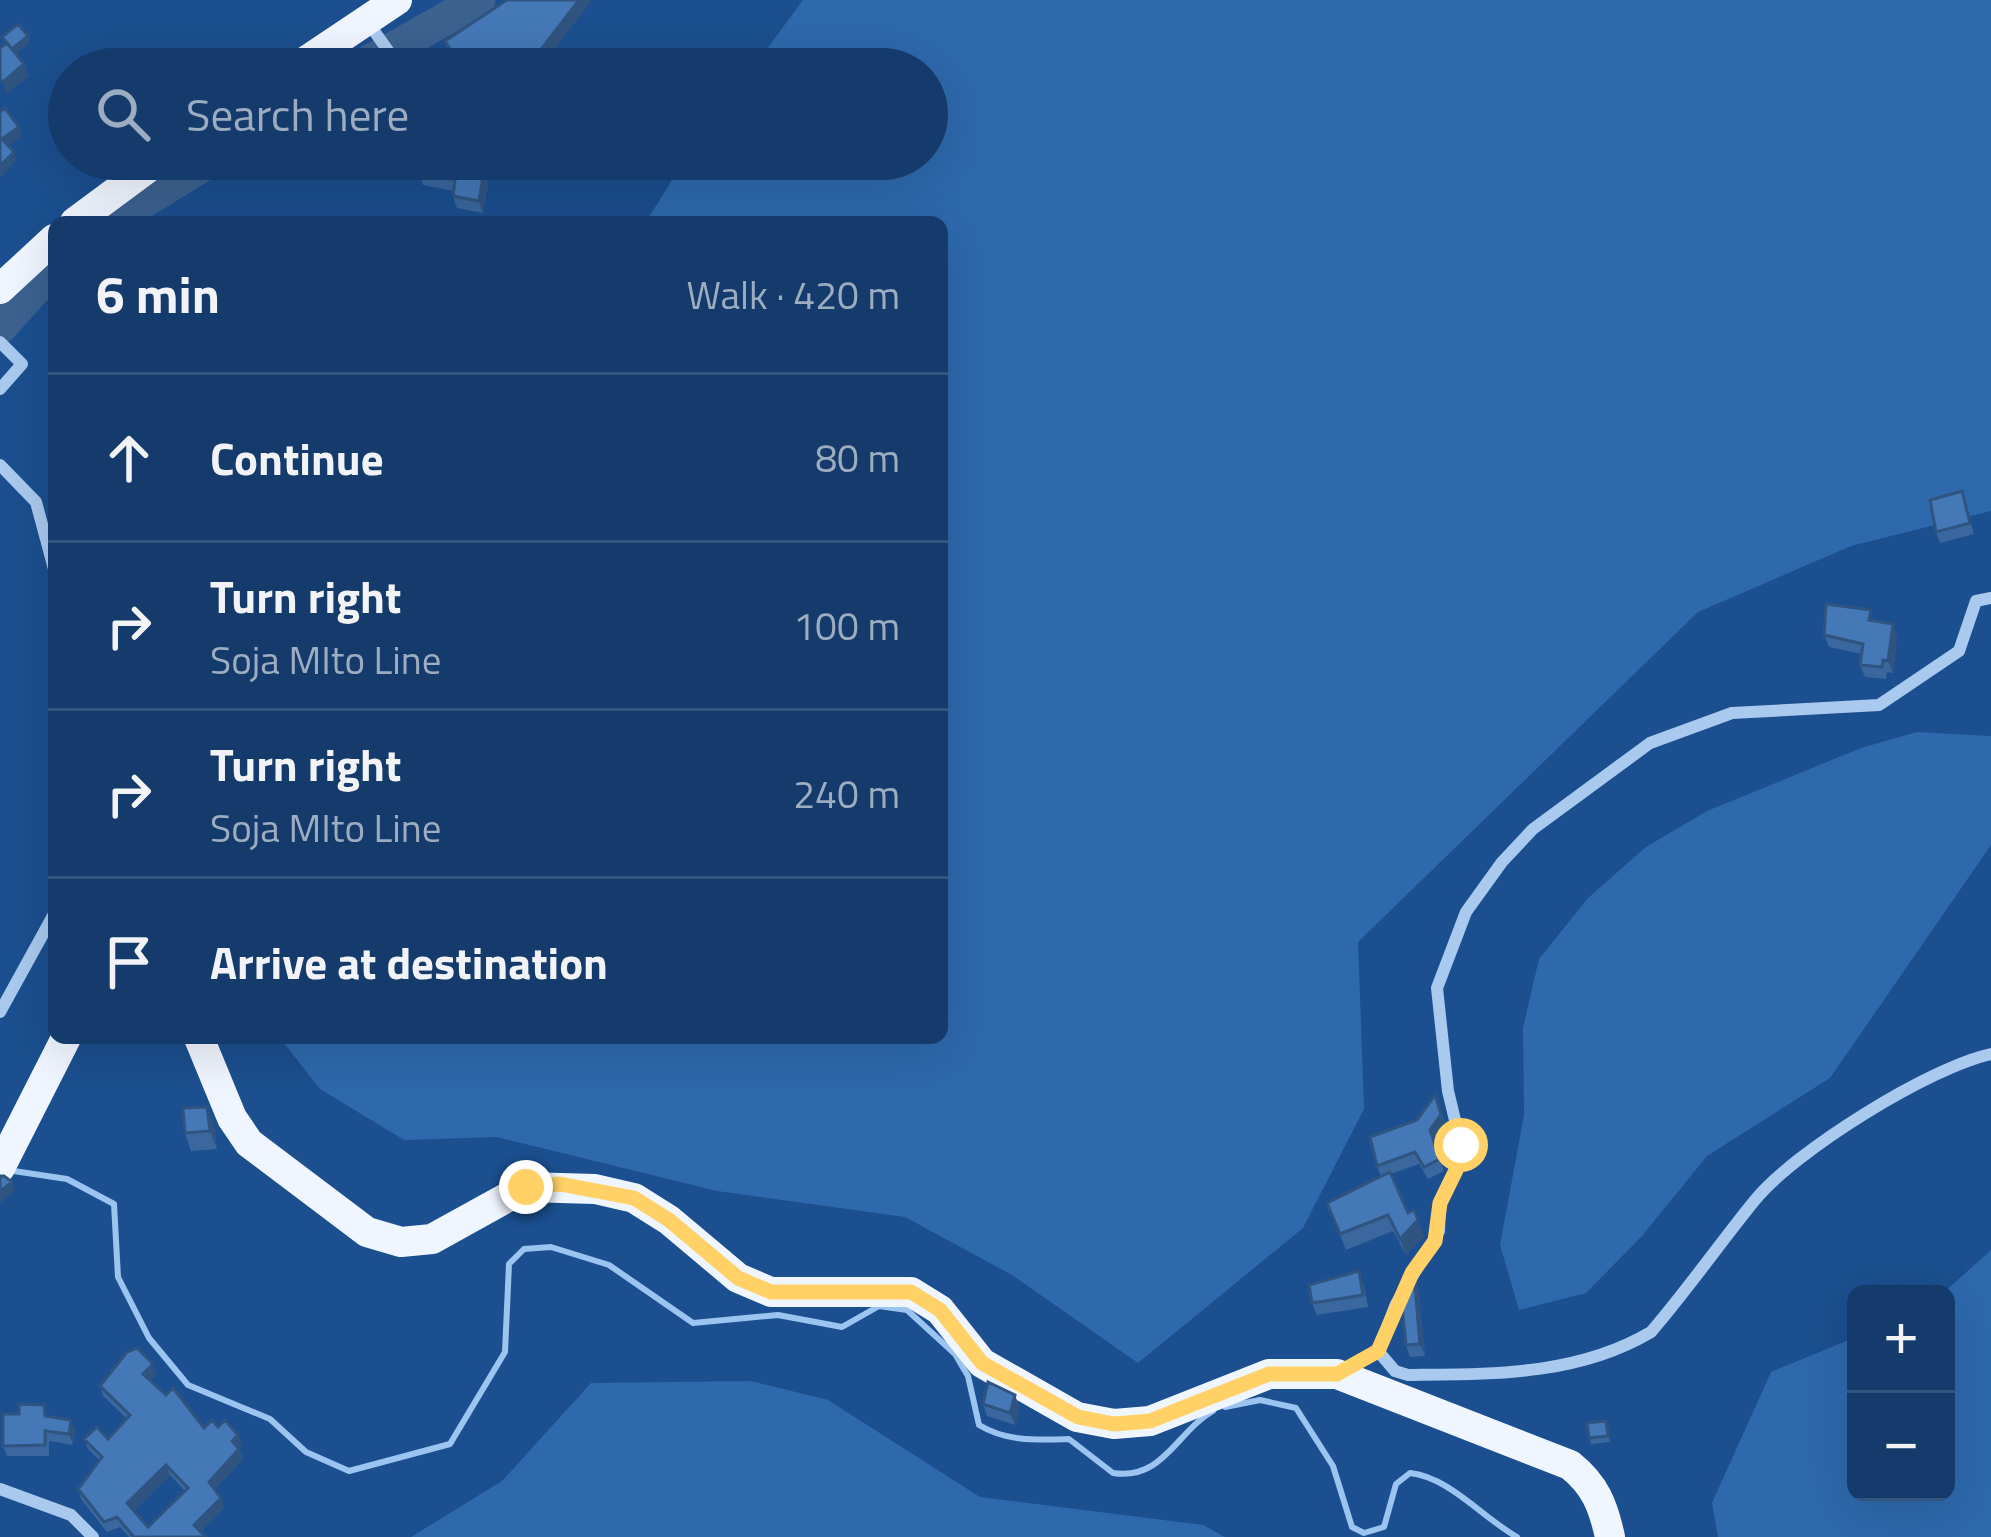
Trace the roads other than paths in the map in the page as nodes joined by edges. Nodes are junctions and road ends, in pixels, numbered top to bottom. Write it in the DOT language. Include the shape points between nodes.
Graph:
graph roads {
  1 [pos="397,0"];
  2 [pos="370,24"];
  3 [pos="329,48"];
  4 [pos="387,48"];
  5 [pos="132,180"];
  6 [pos="83,216"];
  7 [pos="48,245"];
  8 [pos="0,289"];
  9 [pos="0,342"];
  10 [pos="0,389"];
  11 [pos="0,465"];
  12 [pos="48,547"];
  13 [pos="1991,598"];
  14 [pos="48,925"];
  15 [pos="0,1012"];
  16 [pos="63,1044"];
  17 [pos="201,1044"];
  18 [pos="1991,1054"];
  19 [pos="4,1153"];
  20 [pos="1378,1351"];
  21 [pos="1337,1374"];
  22 [pos="0,1489"];
  23 [pos="93,1537"];
  24 [pos="1610,1537"];
  1 -- 2 [label="main road"];
  2 -- 3 [label="main road"];
  2 -- 4 [label="street"];
  5 -- 6 [label="main road"];
  7 -- 8 [label="main road"];
  9 -- 10 [label="street" via="22,364"];
  11 -- 12 [label="street" via="36,502"];
  13 -- 20 [label="street" via="1976,601 1959,651 1879,705 1732,713 1650,743 1533,829 1502,862 1466,912 1437,988 1460,1162 1440,1203 1435,1241"];
  14 -- 15 [label="street"];
  16 -- 19 [label="main road"];
  17 -- 21 [label="main road" via="249,1143 368,1232 401,1242 432,1239 526,1187 560,1184 634,1198 738,1278 771,1292 911,1292 940,1310 982,1363 1078,1417 1114,1424 1150,1421 1269,1374"];
  18 -- 20 [label="street" via="1947,1066 1790,1166 1652,1332 1633,1342 1523,1373 1408,1375"];
  20 -- 21 [label="street"];
  21 -- 24 [label="main road" via="1570,1465 1590,1482"];
  22 -- 23 [label="street" via="71,1515"];
}
